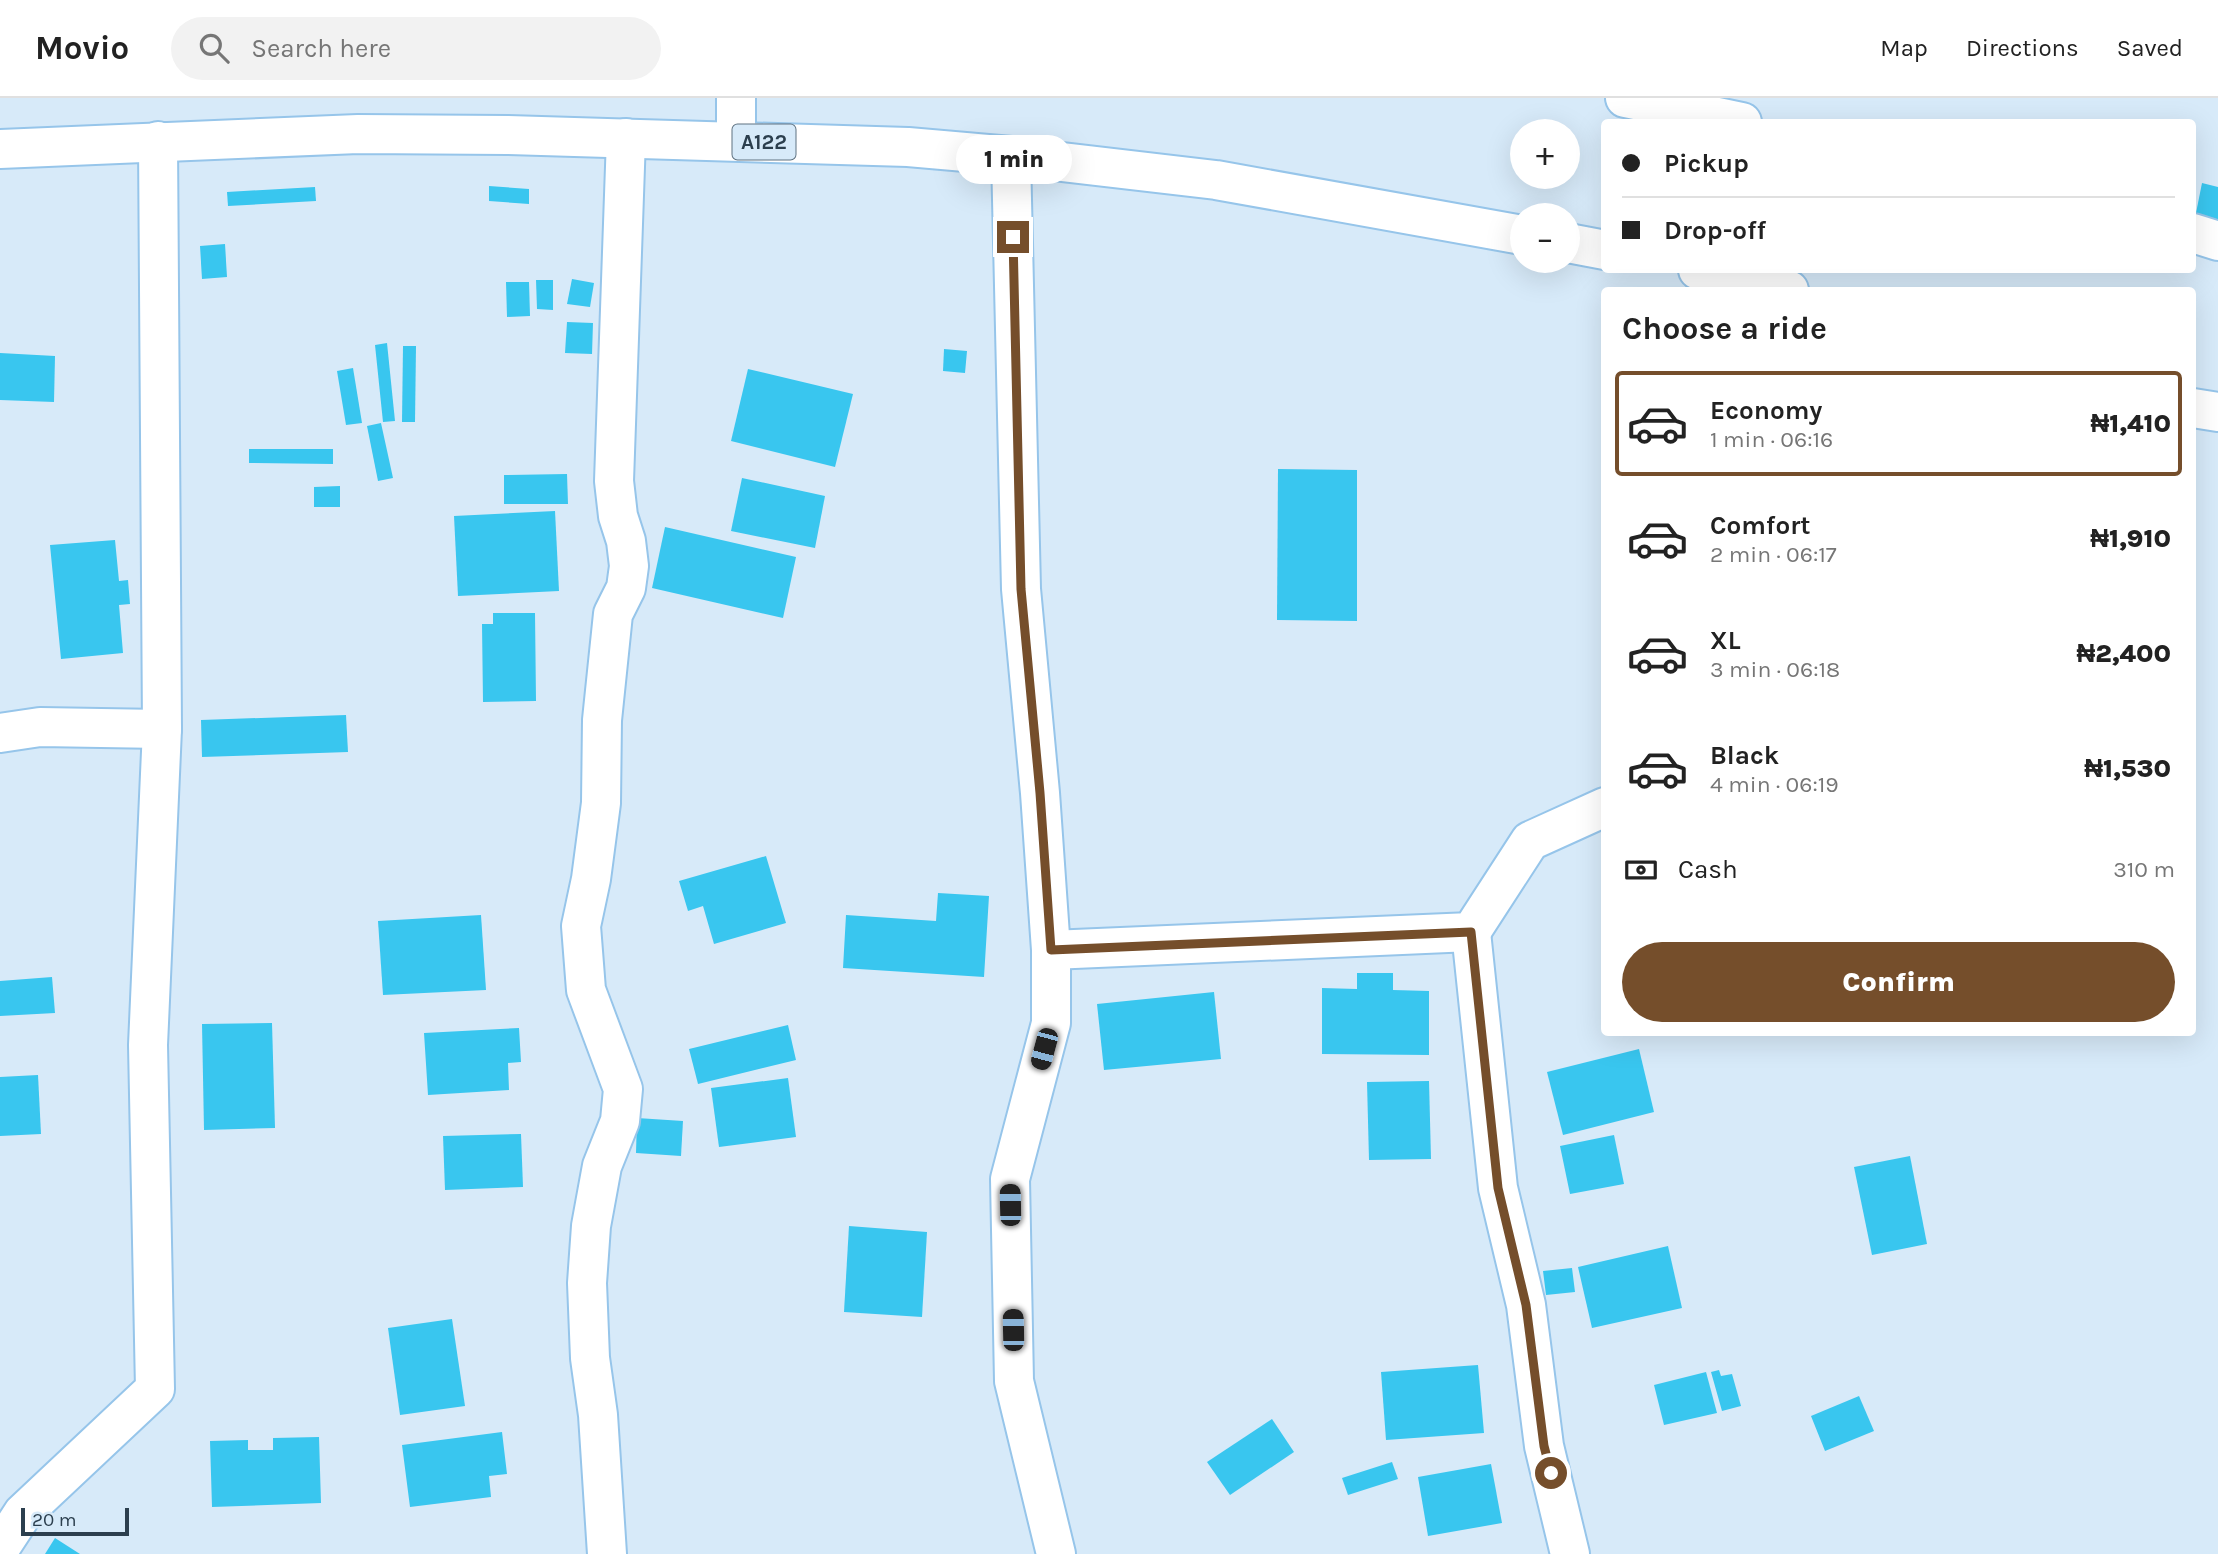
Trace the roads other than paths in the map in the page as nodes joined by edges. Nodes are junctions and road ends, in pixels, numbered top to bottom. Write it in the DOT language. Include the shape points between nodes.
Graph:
graph roads {
  1 [pos="736,98"];
  2 [pos="1625,98"];
  3 [pos="1727,119"];
  4 [pos="626,138"];
  5 [pos="158,141"];
  6 [pos="736,141"];
  7 [pos="0,149"];
  8 [pos="1011,156"];
  9 [pos="1510,233"];
  10 [pos="2196,234"];
  11 [pos="2218,241"];
  12 [pos="1580,245"];
  13 [pos="1601,249"];
  14 [pos="1712,273"];
  15 [pos="1775,287"];
  16 [pos="2196,408"];
  17 [pos="2218,412"];
  18 [pos="162,729"];
  19 [pos="0,733"];
  20 [pos="1601,809"];
  21 [pos="1471,932"];
  22 [pos="1051,950"];
  23 [pos="0,1548"];
  24 [pos="607,1554"];
  25 [pos="1056,1554"];
  26 [pos="1570,1554"];
  1 -- 6 [label="main road"];
  2 -- 3 [label="main road"];
  4 -- 5 [label="main road, A122" via="358,134"];
  4 -- 6 [label="main road, A122"];
  4 -- 24 [label="main road" via="614,481 629,566 626,588 613,614 602,720 601,803 581,926 586,990 623,1088 620,1121 602,1166 587,1283"];
  5 -- 7 [label="main road, A122"];
  5 -- 18 [label="main road"];
  6 -- 8 [label="main road, A122"];
  8 -- 9 [label="main road, A122" via="1216,180"];
  8 -- 22 [label="main road" via="1021,589"];
  10 -- 11 [label="main road"];
  12 -- 13 [label="main road"];
  14 -- 15 [label="main road"];
  16 -- 17 [label="main road"];
  18 -- 19 [label="main road" via="40,727"];
  18 -- 23 [label="main road" via="148,1045 155,1389 23,1513"];
  20 -- 21 [label="main road" via="1530,841"];
  21 -- 22 [label="main road"];
  21 -- 26 [label="main road" via="1498,1188 1526,1305 1544,1446"];
  22 -- 25 [label="main road" via="1051,1023 1010,1179 1014,1381"];
}
